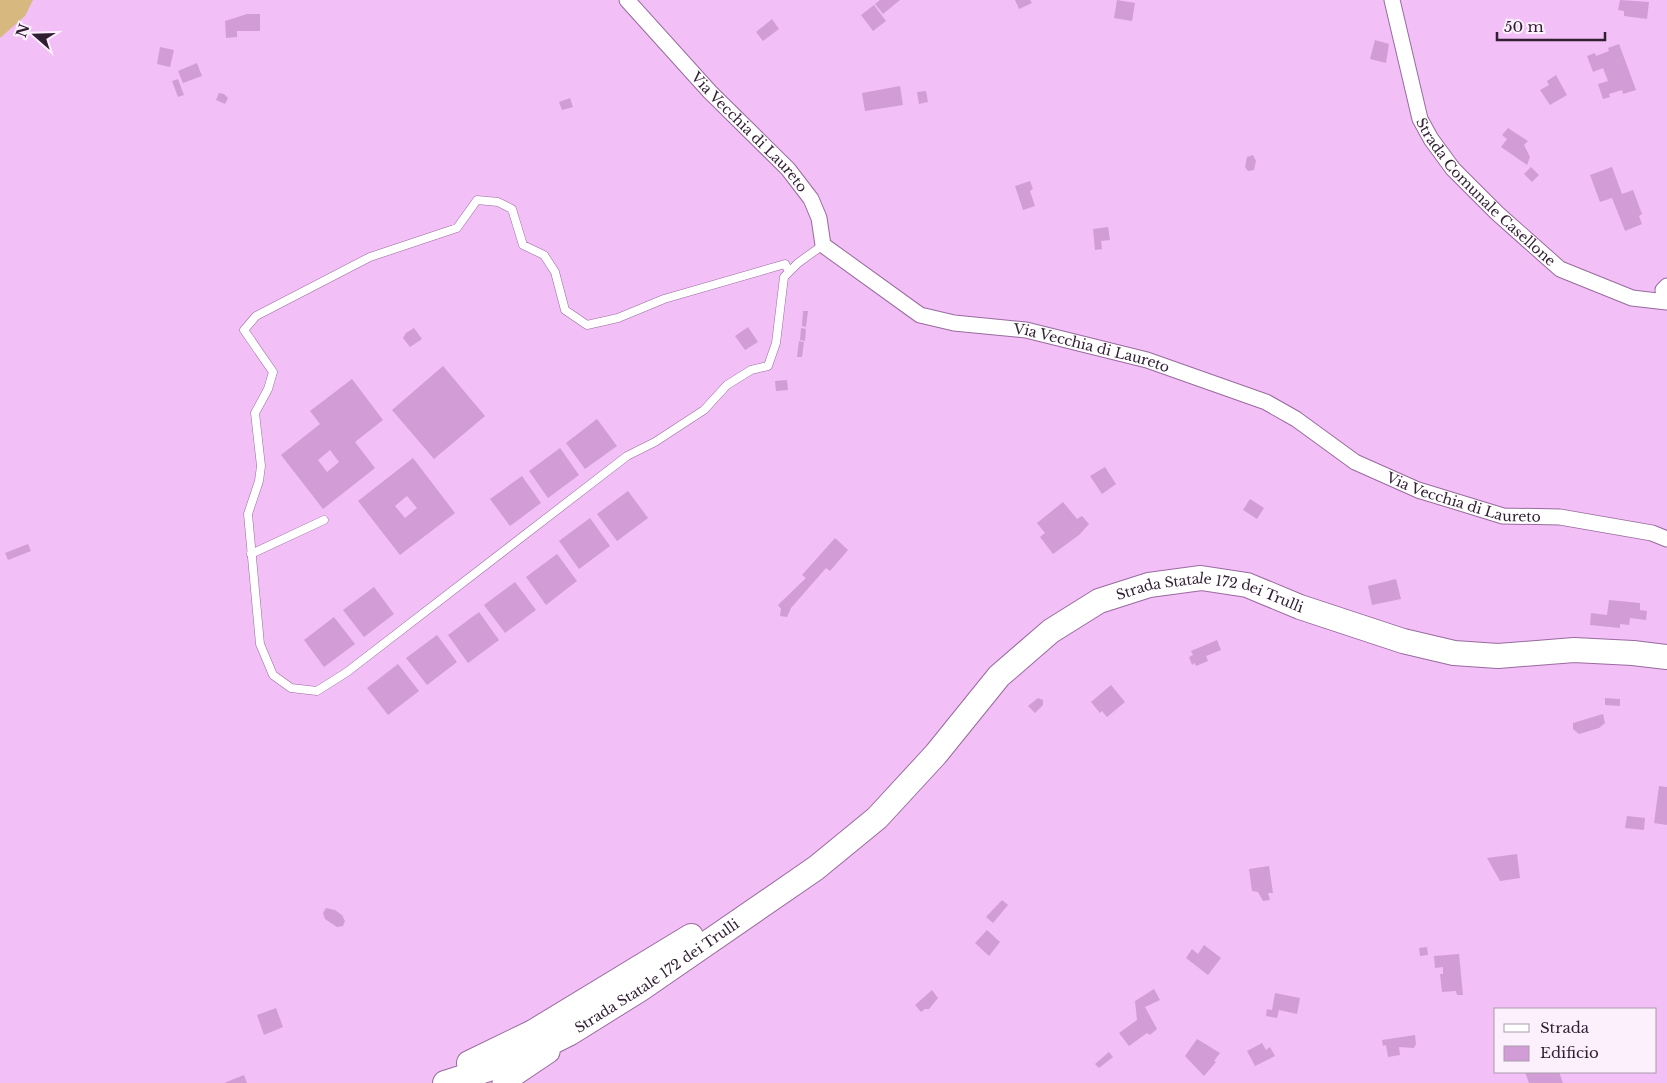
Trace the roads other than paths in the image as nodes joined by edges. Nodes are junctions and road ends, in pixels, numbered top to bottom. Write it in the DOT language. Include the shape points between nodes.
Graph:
graph roads {
  1 [pos="626,0"];
  2 [pos="1392,0"];
  3 [pos="823,245"];
  4 [pos="790,271"];
  5 [pos="1667,286"];
  6 [pos="1667,300"];
  7 [pos="324,520"];
  8 [pos="1667,539"];
  9 [pos="252,554"];
  10 [pos="1667,657"];
  11 [pos="844,843"];
  12 [pos="570,1033"];
  13 [pos="460,1081"];
  14 [pos="503,1083"];
  1 -- 3 [label="street, Via Vecchia di Laureto" via="710,92 788,169 811,199 819,218"];
  2 -- 6 [label="street, Strada Comunale Casellone" via="1420,119 1453,169 1560,269 1632,298"];
  3 -- 4 [label="lane"];
  3 -- 8 [label="street, Via Vecchia di Laureto" via="920,315 954,323 1026,330 1147,360 1257,399 1296,419 1355,462 1418,490 1503,516 1560,517 1652,533"];
  4 -- 9 [label="lane" via="784,277 776,343 768,366 751,370 727,385 704,410 627,456 348,672 317,690 291,688 273,675 260,644"];
  4 -- 9 [label="lane" via="785,264 587,325 565,310 555,272 544,255 523,245 512,210 498,202 477,200 457,228 370,257 256,316 244,330 273,372 255,413 261,466 248,514"];
  5 -- 6 [label="street" via="1663,290"];
  7 -- 9 [label="lane"];
  10 -- 11 [label="main road, Strada Statale 172 dei Trulli" via="1574,650 1498,656 1454,653 1403,641 1300,607 1247,585 1200,578 1149,585 1099,601 1051,630 999,676 936,754 877,818"];
  11 -- 12 [label="main road, Strada Statale 172 dei Trulli" via="816,868 639,990"];
  11 -- 13 [label="main road, Strada Statale 172 dei Trulli" via="533,1032 465,1065"];
  12 -- 13 [label="main road, Strada Statale 172 dei Trulli" via="514,1061"];
  12 -- 14 [label="street" via="544,1056"];
}
